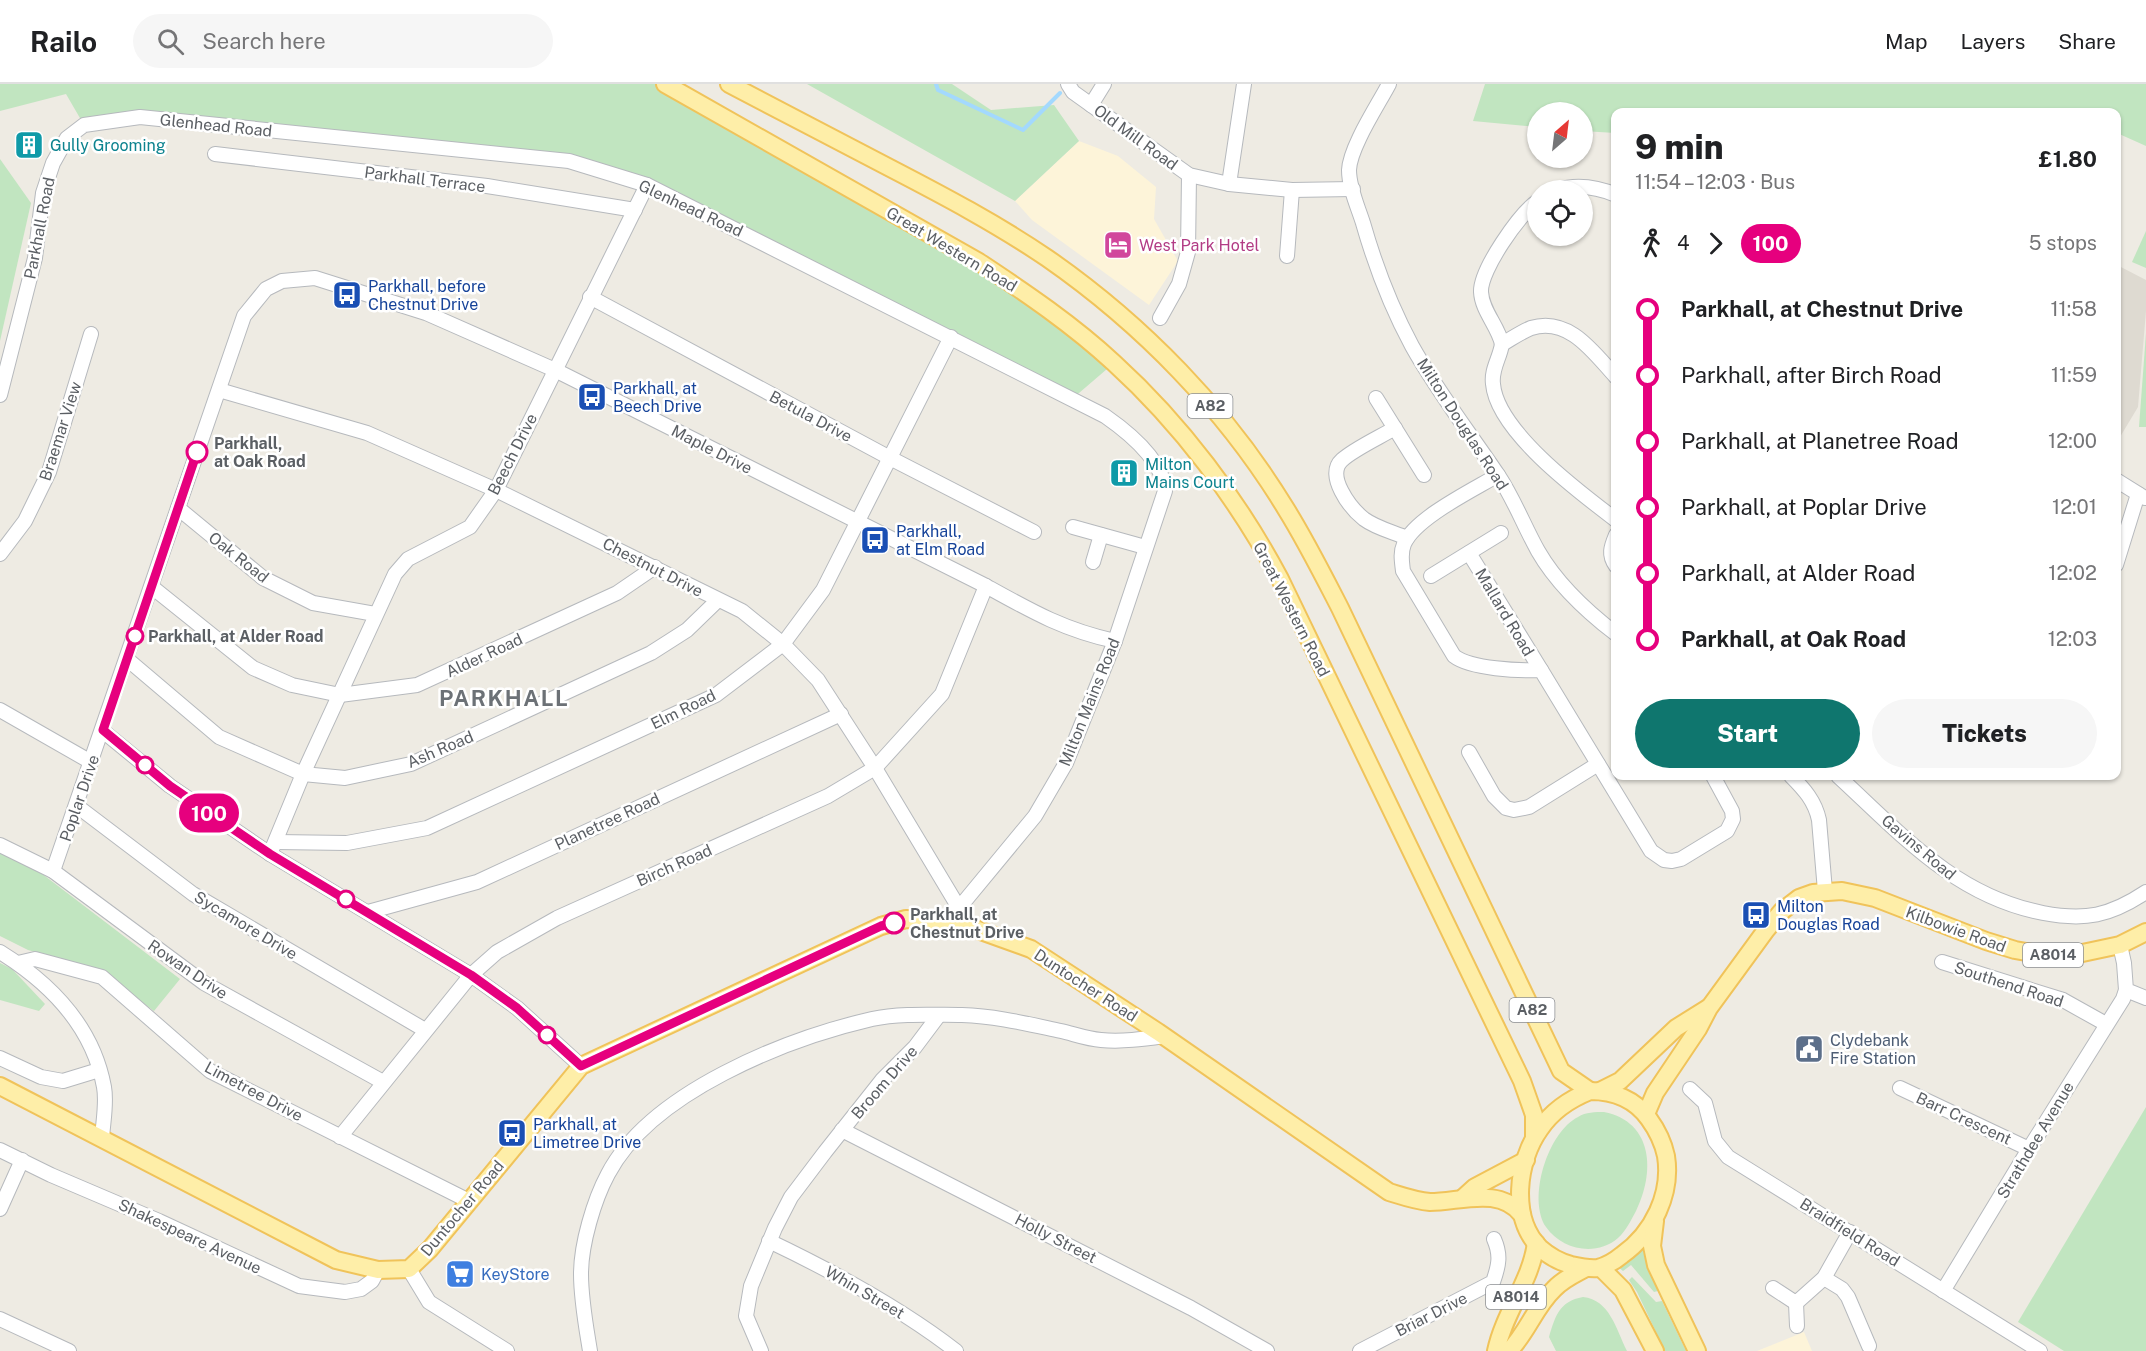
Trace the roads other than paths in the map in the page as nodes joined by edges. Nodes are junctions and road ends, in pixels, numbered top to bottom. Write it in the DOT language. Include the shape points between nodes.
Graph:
graph roads {
  1 [pos="665,84"];
  2 [pos="729,84"];
  3 [pos="1068,84"];
  4 [pos="1104,84"];
  5 [pos="1244,84"];
  6 [pos="1389,84"];
  7 [pos="1091,105"];
  8 [pos="140,117"];
  9 [pos="215,154"];
  10 [pos="1189,175"];
  11 [pos="647,184"];
  12 [pos="1229,184"];
  13 [pos="1593,188"];
  14 [pos="1353,189"];
  15 [pos="1292,190"];
  16 [pos="1611,193"];
  17 [pos="635,210"];
  18 [pos="1527,211"];
  19 [pos="1287,256"];
  20 [pos="590,297"];
  21 [pos="244,316"];
  22 [pos="1160,318"];
  23 [pos="91,334"];
  24 [pos="951,337"];
  25 [pos="1502,344"];
  26 [pos="555,370"];
  27 [pos="1611,372"];
  28 [pos="219,390"];
  29 [pos="0,395"];
  30 [pos="1376,398"];
  31 [pos="1395,428"];
  32 [pos="890,458"];
  33 [pos="1424,475"];
  34 [pos="1498,475"];
  35 [pos="2121,483"];
  36 [pos="496,490"];
  37 [pos="1165,491"];
  38 [pos="2142,496"];
  39 [pos="178,508"];
  40 [pos="1611,516"];
  41 [pos="859,522"];
  42 [pos="1073,527"];
  43 [pos="1034,532"];
  44 [pos="1501,533"];
  45 [pos="1101,535"];
  46 [pos="1407,538"];
  47 [pos="1145,547"];
  48 [pos="2121,552"];
  49 [pos="1469,553"];
  50 [pos="0,554"];
  51 [pos="1093,562"];
  52 [pos="655,567"];
  53 [pos="1431,576"];
  54 [pos="987,586"];
  55 [pos="152,587"];
  56 [pos="718,600"];
  57 [pos="375,614"];
  58 [pos="1611,630"];
  59 [pos="1115,641"];
  60 [pos="783,644"];
  61 [pos="127,659"];
  62 [pos="1540,670"];
  63 [pos="340,695"];
  64 [pos="0,710"];
  65 [pos="841,714"];
  66 [pos="103,730"];
  67 [pos="1468,752"];
  68 [pos="91,762"];
  69 [pos="1598,764"];
  70 [pos="875,768"];
  71 [pos="303,774"];
  72 [pos="1715,780"];
  73 [pos="1795,780"];
  74 [pos="1842,780"];
  75 [pos="77,806"];
  76 [pos="0,845"];
  77 [pos="273,848"];
  78 [pos="53,871"];
  79 [pos="1825,891"];
  80 [pos="2146,892"];
  81 [pos="368,912"];
  82 [pos="956,915"];
  83 [pos="2146,932"];
  84 [pos="2120,945"];
  85 [pos="0,952"];
  86 [pos="1942,962"];
  87 [pos="18,963"];
  88 [pos="471,975"];
  89 [pos="2126,990"];
  90 [pos="2146,998"];
  91 [pos="1709,1008"];
  92 [pos="939,1016"];
  93 [pos="2106,1024"];
  94 [pos="425,1030"];
  95 [pos="1164,1036"];
  96 [pos="0,1058"];
  97 [pos="581,1066"];
  98 [pos="99,1070"];
  99 [pos="383,1082"];
  100 [pos="0,1086"];
  101 [pos="1900,1088"];
  102 [pos="1690,1089"];
  103 [pos="1595,1091"];
  104 [pos="1646,1114"];
  105 [pos="842,1130"];
  106 [pos="340,1137"];
  107 [pos="1534,1137"];
  108 [pos="102,1138"];
  109 [pos="2029,1149"];
  110 [pos="0,1150"];
  111 [pos="22,1160"];
  112 [pos="1526,1160"];
  113 [pos="1464,1197"];
  114 [pos="469,1202"];
  115 [pos="0,1209"];
  116 [pos="1522,1215"];
  117 [pos="1655,1219"];
  118 [pos="1850,1232"];
  119 [pos="1494,1239"];
  120 [pos="769,1241"];
  121 [pos="1536,1243"];
  122 [pos="1593,1268"];
  123 [pos="378,1269"];
  124 [pos="409,1269"];
  125 [pos="1824,1278"];
  126 [pos="1773,1288"];
  127 [pos="1943,1291"];
  128 [pos="1796,1303"];
  129 [pos="0,1318"];
  130 [pos="1797,1326"];
  131 [pos="1869,1346"];
  132 [pos="69,1351"];
  133 [pos="507,1351"];
  134 [pos="590,1351"];
  135 [pos="761,1351"];
  136 [pos="956,1351"];
  137 [pos="1267,1351"];
  138 [pos="1360,1351"];
  139 [pos="1496,1351"];
  140 [pos="1509,1351"];
  141 [pos="1655,1351"];
  142 [pos="1697,1351"];
  143 [pos="2040,1351"];
  1 -- 107 [label="main road, Great Western Road / A82" via="979,262 1023,291 1114,363 1180,432 1235,505 1280,579 1522,1080 1534,1115"];
  2 -- 103 [label="main road, A82" via="961,205 1023,242 1112,307 1190,382 1251,458 1312,554 1561,1071"];
  3 -- 7 [label="street, Old Mill Road"];
  4 -- 7 [label="street"];
  5 -- 12 [label="street"];
  6 -- 14 [label="street, Milton Douglas Road" via="1355,150 1350,170"];
  7 -- 10 [label="street, Old Mill Road"];
  8 -- 11 [label="street, Glenhead Road" via="569,161"];
  8 -- 29 [label="street, Parkhall Road" via="84,125 68,138 53,163 43,193 35,258"];
  9 -- 17 [label="street, Parkhall Terrace" via="487,186"];
  10 -- 12 [label="street, Old Mill Road"];
  10 -- 22 [label="street" via="1188,252 1179,284"];
  11 -- 17 [label="street, Beech Drive"];
  11 -- 24 [label="street, Glenhead Road"];
  12 -- 15 [label="street, Old Mill Road"];
  13 -- 16 [label="street"];
  14 -- 15 [label="street, Old Mill Road"];
  14 -- 34 [label="street, Milton Douglas Road" via="1386,290 1412,346"];
  15 -- 19 [label="street"];
  17 -- 20 [label="street, Beech Drive"];
  18 -- 25 [label="street" via="1506,237 1482,284 1482,300"];
  20 -- 26 [label="street, Beech Drive"];
  20 -- 32 [label="street, Betula Drive"];
  21 -- 26 [label="street, Maple Drive" via="266,289 282,281 315,278 426,313"];
  21 -- 28 [label="street, Poplar Drive"];
  23 -- 50 [label="street, Braemar View" via="49,472 25,521"];
  24 -- 32 [label="street, Elm Road"];
  24 -- 37 [label="street, Glenhead Road" via="1105,416 1140,444 1153,462"];
  25 -- 27 [label="street" via="1532,328 1566,329"];
  25 -- 40 [label="street" via="1493,383 1495,398 1507,419 1560,475"];
  26 -- 36 [label="street, Beech Drive"];
  26 -- 41 [label="street, Maple Drive"];
  28 -- 36 [label="street, Chestnut Drive" via="367,433"];
  28 -- 39 [label="street, Poplar Drive"];
  30 -- 31 [label="street"];
  31 -- 33 [label="street"];
  31 -- 46 [label="street" via="1342,460 1335,474 1336,482 1357,513 1374,525"];
  32 -- 41 [label="street, Elm Road"];
  32 -- 43 [label="street, Betula Drive"];
  34 -- 46 [label="street" via="1421,523"];
  34 -- 58 [label="street, Milton Douglas Road" via="1549,568"];
  35 -- 38 [label="street"];
  36 -- 52 [label="street, Chestnut Drive"];
  36 -- 57 [label="street, Beech Drive" via="470,527 408,559 394,574"];
  37 -- 47 [label="street, Milton Mains Road"];
  38 -- 48 [label="street"];
  39 -- 55 [label="street, Poplar Drive"];
  39 -- 57 [label="street, Oak Road" via="263,578 313,603"];
  41 -- 54 [label="street, Maple Drive"];
  41 -- 60 [label="street, Elm Road" via="824,590"];
  42 -- 45 [label="street"];
  44 -- 49 [label="street, Mallard Road"];
  45 -- 47 [label="street"];
  45 -- 51 [label="street"];
  46 -- 62 [label="street, Mallard Road" via="1402,546 1404,571 1454,656 1477,665"];
  47 -- 59 [label="street, Milton Mains Road"];
  49 -- 53 [label="street, Mallard Road"];
  49 -- 62 [label="street, Mallard Road"];
  52 -- 56 [label="street, Chestnut Drive"];
  52 -- 63 [label="street, Alder Road" via="617,593 417,685"];
  54 -- 59 [label="street, Maple Drive" via="1053,623"];
  54 -- 70 [label="street, Birch Road" via="942,694"];
  55 -- 61 [label="street, Poplar Drive"];
  55 -- 63 [label="street, Alder Road" via="253,668 292,685"];
  56 -- 60 [label="street, Chestnut Drive" via="742,611"];
  56 -- 71 [label="street, Ash Road" via="687,630 651,653 411,764 345,778"];
  57 -- 63 [label="street, Beech Drive"];
  59 -- 82 [label="street, Milton Mains Road" via="1066,763 1035,816"];
  60 -- 65 [label="street, Chestnut Drive" via="818,680"];
  60 -- 77 [label="street, Elm Road" via="716,695 427,828 347,843"];
  61 -- 66 [label="street, Poplar Drive"];
  61 -- 71 [label="street, Ash Road" via="219,737"];
  62 -- 69 [label="street, Mallard Road"];
  63 -- 71 [label="street, Beech Drive"];
  64 -- 68 [label="street"];
  65 -- 70 [label="street, Chestnut Drive"];
  65 -- 81 [label="street, Planetree Road" via="477,882"];
  66 -- 68 [label="street, Poplar Drive"];
  66 -- 77 [label="street" via="170,786"];
  67 -- 69 [label="street" via="1494,796 1514,810 1529,807"];
  68 -- 75 [label="street, Poplar Drive"];
  69 -- 72 [label="street, Mallard Road" via="1651,851 1672,861 1723,835 1731,825 1732,811"];
  70 -- 82 [label="street, Chestnut Drive"];
  70 -- 88 [label="street, Birch Road" via="828,796 557,918 497,952"];
  71 -- 77 [label="street, Beech Drive"];
  73 -- 79 [label="street" via="1816,808"];
  74 -- 80 [label="street, Gavins Road" via="1935,864 1998,901 2034,912 2076,918 2114,911"];
  75 -- 78 [label="street, Poplar Drive"];
  75 -- 94 [label="street, Sycamore Drive" via="193,894"];
  76 -- 78 [label="street, Rowan Drive"];
  77 -- 81 [label="street"];
  78 -- 99 [label="street, Rowan Drive" via="204,982"];
  79 -- 84 [label="main road, Kilbowie Road / A8014" via="1875,898 2015,950 2048,956 2073,955"];
  79 -- 91 [label="main road, Kilbowie Road / A8014" via="1799,898 1782,911"];
  81 -- 88 [label="street"];
  82 -- 95 [label="main road, Duntocher Road" via="1031,949"];
  82 -- 97 [label="main road, Duntocher Road" via="906,919 881,926"];
  83 -- 84 [label="main road, Kilbowie Road / A8014"];
  84 -- 89 [label="street"];
  85 -- 87 [label="street"];
  86 -- 93 [label="street, Southend Road" via="2063,1000"];
  87 -- 98 [label="street" via="58,997 80,1026"];
  87 -- 106 [label="street, Limetree Drive" via="35,959 102,977 210,1071"];
  88 -- 94 [label="street, Birch Road"];
  88 -- 97 [label="street" via="517,1008"];
  89 -- 90 [label="street"];
  89 -- 93 [label="street, Strathdee Avenue"];
  91 -- 103 [label="main road, Kilbowie Road / A8014" via="1676,1028 1620,1081"];
  91 -- 104 [label="main road, Kilbowie Road / A8014" via="1654,1093"];
  92 -- 95 [label="street" via="1008,1019 1099,1040 1136,1041"];
  92 -- 105 [label="street, Broom Drive"];
  92 -- 134 [label="street" via="874,1018 802,1039 734,1068 657,1114 628,1144 608,1173 597,1202 581,1273"];
  93 -- 109 [label="street, Strathdee Avenue"];
  94 -- 99 [label="street, Birch Road"];
  95 -- 113 [label="main road, Duntocher Road" via="1389,1192 1429,1202"];
  96 -- 98 [label="street" via="41,1077 63,1081"];
  97 -- 114 [label="main road, Duntocher Road"];
  98 -- 108 [label="street" via="105,1088"];
  99 -- 106 [label="street, Birch Road"];
  100 -- 108 [label="main road, Duntocher Road"];
  101 -- 109 [label="street, Barr Crescent"];
  102 -- 118 [label="street, Braidfield Road" via="1705,1103 1715,1141 1728,1157"];
  103 -- 104 [label="main road, A82" via="1626,1099"];
  103 -- 107 [label="main road, A82" via="1571,1100"];
  104 -- 117 [label="main road, A82" via="1659,1134 1666,1158 1665,1183"];
  105 -- 120 [label="street, Broom Drive" via="791,1197"];
  105 -- 137 [label="street, Holly Street" via="1191,1308"];
  106 -- 114 [label="street, Limetree Drive"];
  107 -- 112 [label="main road, A82"];
  108 -- 123 [label="main road, Duntocher Road" via="336,1260"];
  109 -- 127 [label="street, Strathdee Avenue"];
  110 -- 111 [label="street, Shakespeare Avenue"];
  111 -- 115 [label="street"];
  111 -- 123 [label="street, Shakespeare Avenue" via="299,1286 345,1292 361,1289 372,1281"];
  112 -- 113 [label="main road, Duntocher Road"];
  112 -- 116 [label="main road, A82"];
  113 -- 116 [label="main road, Duntocher Road" via="1503,1202"];
  114 -- 124 [label="main road, Duntocher Road"];
  116 -- 121 [label="main road, A82"];
  117 -- 122 [label="main road, A82" via="1629,1251"];
  117 -- 142 [label="main road, A82" via="1652,1246 1656,1265"];
  118 -- 125 [label="street"];
  118 -- 127 [label="street, Braidfield Road"];
  119 -- 138 [label="street, Briar Drive" via="1500,1257 1493,1282"];
  120 -- 135 [label="street, Broom Drive" via="751,1286 746,1316"];
  120 -- 136 [label="street, Whin Street" via="862,1289"];
  121 -- 122 [label="main road, A82" via="1559,1261"];
  121 -- 139 [label="main road, A8014"];
  122 -- 140 [label="main road, A8014" via="1554,1288"];
  122 -- 141 [label="main road, A82" via="1623,1290"];
  123 -- 124 [label="main road, Duntocher Road"];
  124 -- 133 [label="street" via="429,1302"];
  125 -- 128 [label="street"];
  125 -- 131 [label="street" via="1848,1297"];
  126 -- 128 [label="street"];
  127 -- 143 [label="street, Braidfield Road"];
  128 -- 130 [label="street"];
  129 -- 132 [label="street"];
}
